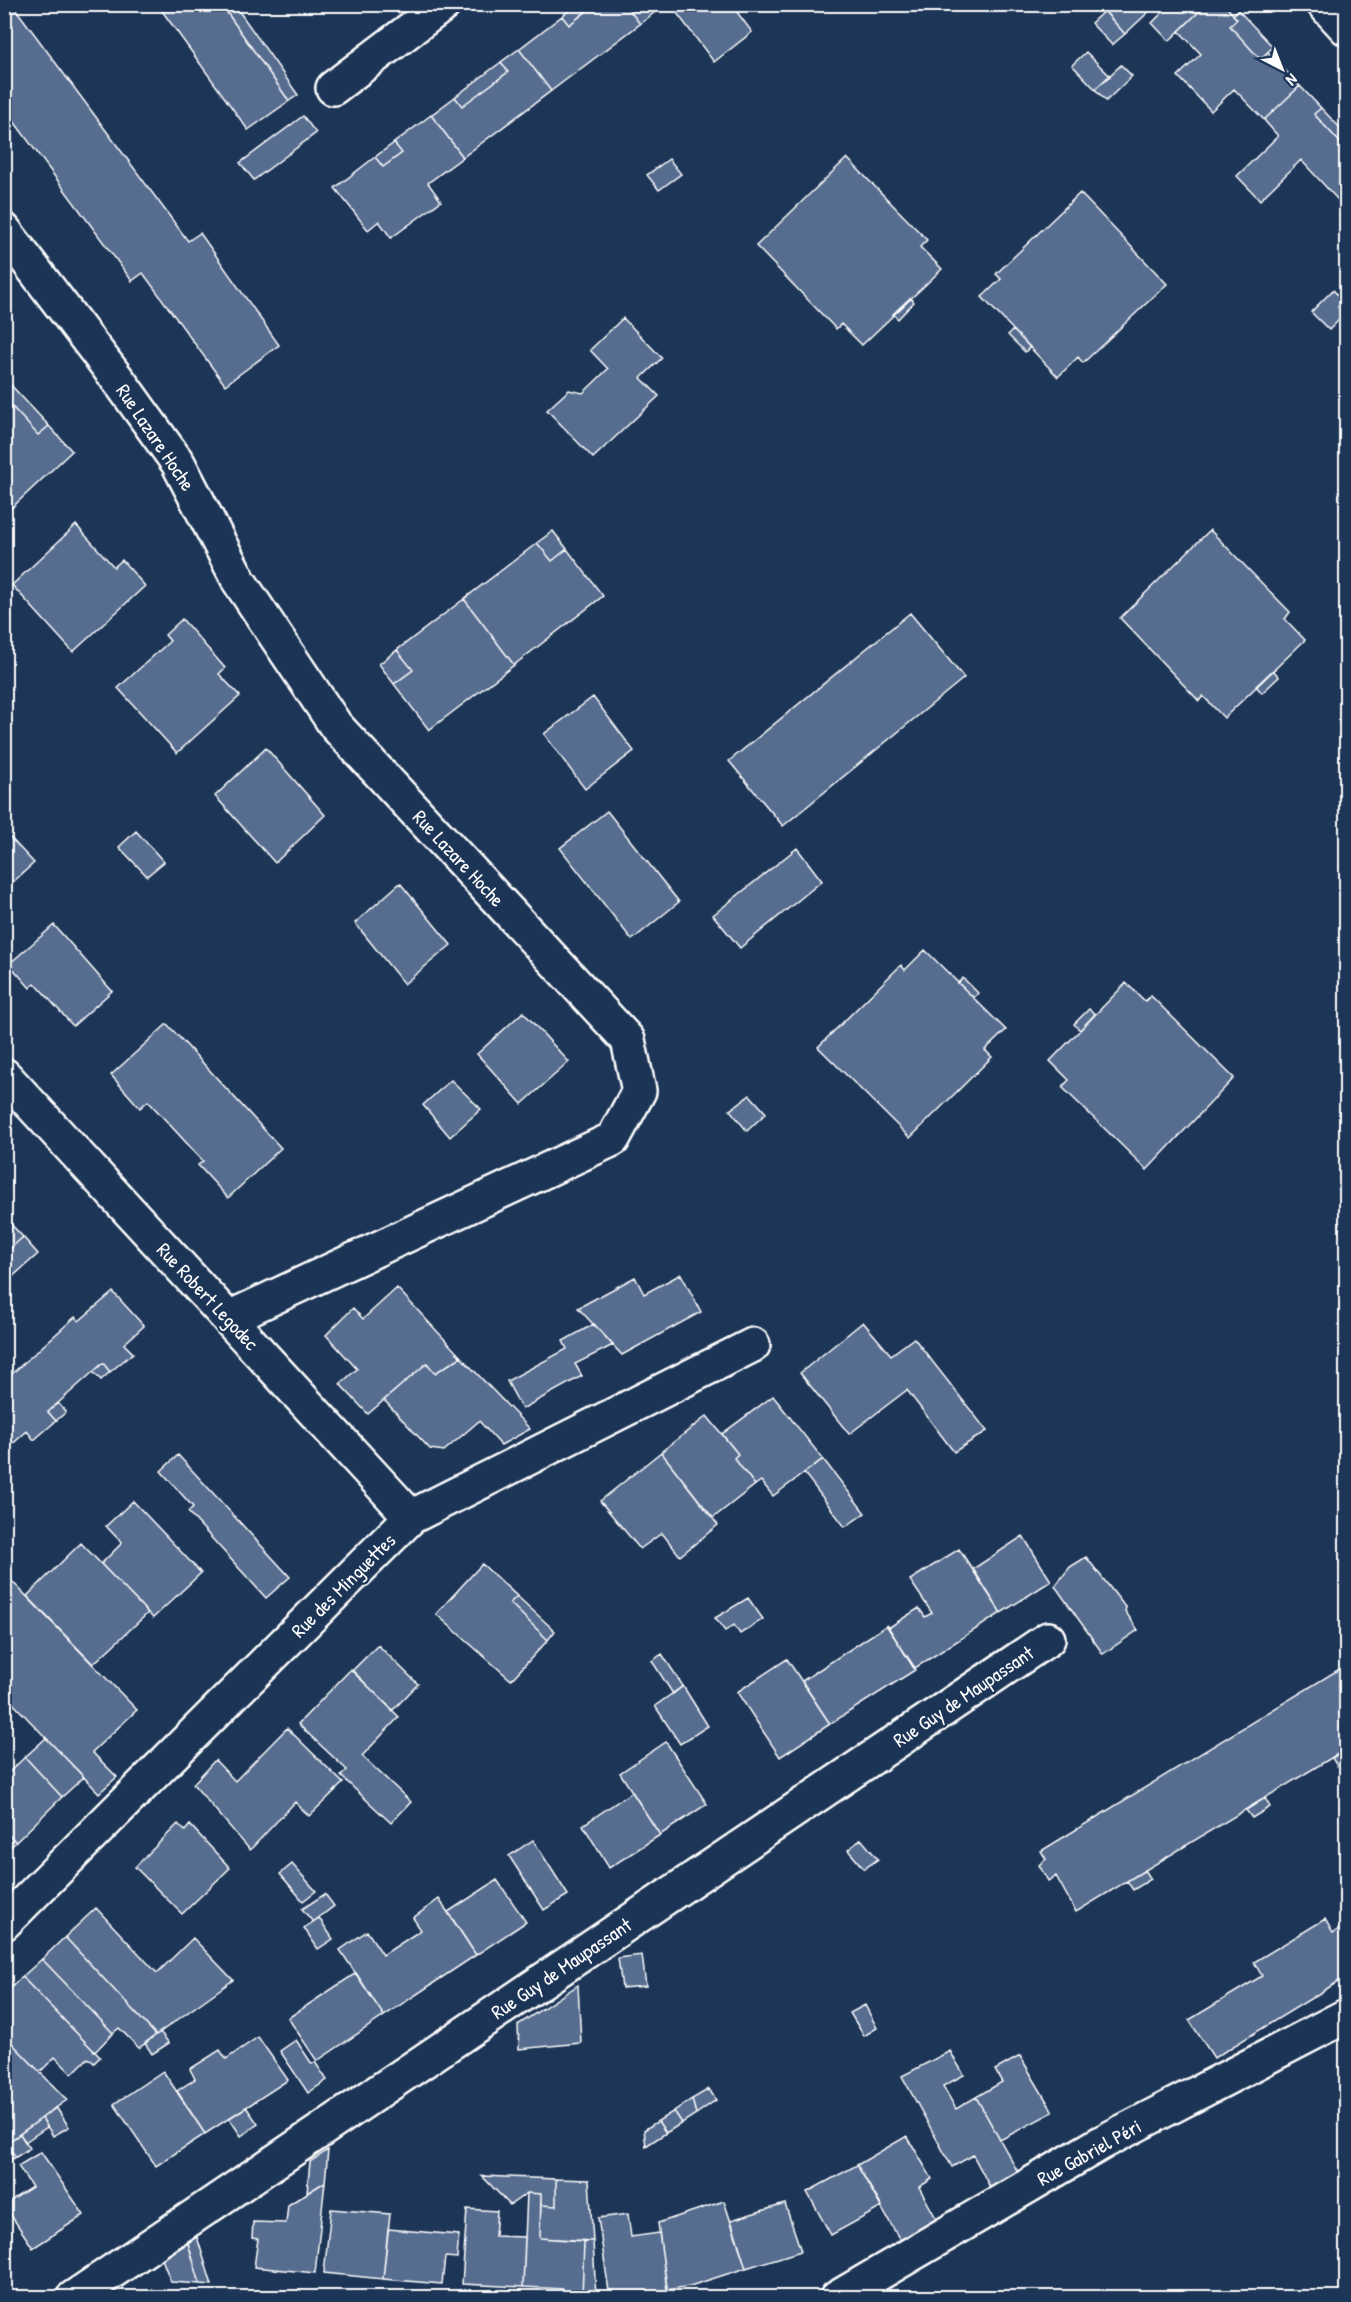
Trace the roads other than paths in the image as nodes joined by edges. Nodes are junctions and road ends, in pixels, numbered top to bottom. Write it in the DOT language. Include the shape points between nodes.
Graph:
graph roads {
  1 [pos="444,4"];
  2 [pos="1324,4"];
  3 [pos="1347,28"];
  4 [pos="333,88"];
  5 [pos="4,230"];
  6 [pos="4,1075"];
  7 [pos="229,1318"];
  8 [pos="753,1345"];
  9 [pos="411,1517"];
  10 [pos="1048,1639"];
  11 [pos="4,1923"];
  12 [pos="1347,2016"];
  13 [pos="73,2298"];
  14 [pos="837,2298"];
  1 -- 4 [label="street"];
  2 -- 3 [label="street"];
  5 -- 7 [label="street, Rue Lazare Hoche" via="178,463 239,581 336,726 628,1040 639,1090 613,1139"];
  6 -- 7 [label="street, Rue Robert Legodec"];
  7 -- 9 [label="street, Rue Robert Legodec"];
  8 -- 9 [label="street, Rue des Minguettes"];
  9 -- 11 [label="street, Rue des Minguettes"];
  10 -- 13 [label="street, Rue Guy de Maupassant"];
  12 -- 14 [label="street, Rue Gabriel Péri" via="1103,2142"];
}
